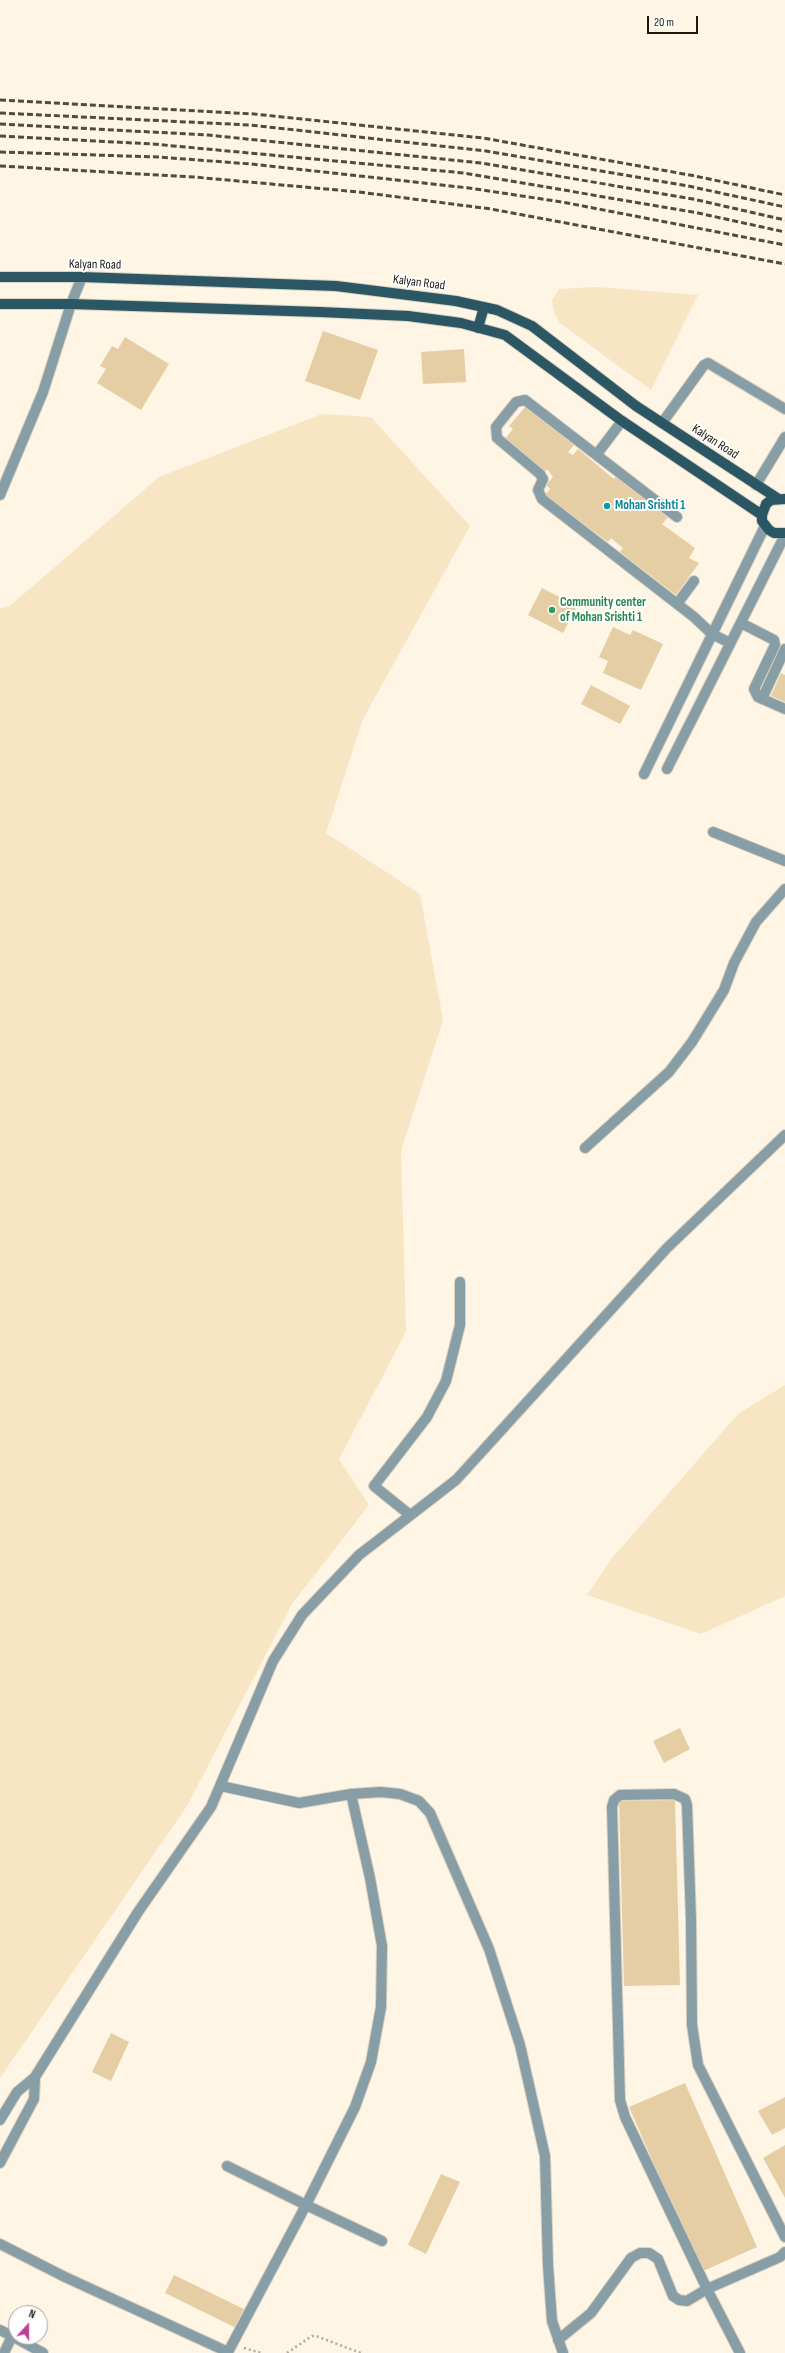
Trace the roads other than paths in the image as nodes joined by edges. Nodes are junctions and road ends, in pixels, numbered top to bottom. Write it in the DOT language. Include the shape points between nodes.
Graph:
graph roads {
  1 [pos="0,277"];
  2 [pos="82,277"];
  3 [pos="0,304"];
  4 [pos="71,304"];
  5 [pos="484,307"];
  6 [pos="478,328"];
  7 [pos="785,409"];
  8 [pos="622,421"];
  9 [pos="662,423"];
  10 [pos="785,437"];
  11 [pos="597,454"];
  12 [pos="756,485"];
  13 [pos="0,495"];
  14 [pos="781,499"];
  15 [pos="762,515"];
  16 [pos="677,517"];
  17 [pos="765,526"];
  18 [pos="785,534"];
  19 [pos="694,581"];
  20 [pos="677,604"];
  21 [pos="741,623"];
  22 [pos="712,634"];
  23 [pos="730,643"];
  24 [pos="785,649"];
  25 [pos="762,699"];
  26 [pos="785,709"];
  27 [pos="667,769"];
  28 [pos="644,774"];
  29 [pos="713,832"];
  30 [pos="785,861"];
  31 [pos="785,889"];
  32 [pos="785,1135"];
  33 [pos="585,1148"];
  34 [pos="460,1282"];
  35 [pos="410,1515"];
  36 [pos="221,1786"];
  37 [pos="351,1794"];
  38 [pos="35,2077"];
  39 [pos="0,2120"];
  40 [pos="0,2163"];
  41 [pos="227,2166"];
  42 [pos="306,2205"];
  43 [pos="785,2237"];
  44 [pos="382,2241"];
  45 [pos="0,2244"];
  46 [pos="785,2252"];
  47 [pos="707,2289"];
  48 [pos="558,2340"];
  49 [pos="28,2345"];
  50 [pos="228,2352"];
  51 [pos="43,2353"];
  52 [pos="563,2353"];
  53 [pos="740,2353"];
  1 -- 2 [label="main road, Kalyan Road"];
  2 -- 4 [label="street"];
  2 -- 5 [label="main road, Kalyan Road" via="336,286 456,301"];
  3 -- 4 [label="main road"];
  4 -- 6 [label="main road" via="408,316 461,323"];
  4 -- 13 [label="street" via="43,392"];
  5 -- 6 [label="main road"];
  5 -- 9 [label="main road, Kalyan Road" via="532,326"];
  6 -- 8 [label="main road" via="505,335"];
  7 -- 9 [label="street" via="708,363 704,364"];
  8 -- 11 [label="street"];
  8 -- 15 [label="main road"];
  9 -- 12 [label="main road, Kalyan Road"];
  10 -- 12 [label="street"];
  11 -- 16 [label="street"];
  11 -- 20 [label="street" via="525,400 516,402 496,427 497,438 540,474 543,479 538,490 542,499"];
  12 -- 14 [label="main road, Kalyan Road"];
  14 -- 15 [label="main road" via="766,504"];
  15 -- 17 [label="main road"];
  17 -- 18 [label="main road" via="774,533"];
  17 -- 22 [label="street"];
  18 -- 21 [label="street"];
  19 -- 20 [label="street"];
  20 -- 22 [label="street"];
  21 -- 23 [label="street"];
  21 -- 25 [label="street" via="775,642 754,689 755,694"];
  22 -- 23 [label="street"];
  22 -- 28 [label="street"];
  23 -- 27 [label="street"];
  24 -- 25 [label="street"];
  25 -- 26 [label="street"];
  29 -- 30 [label="street"];
  31 -- 33 [label="street" via="756,922 734,963 724,990 692,1042 669,1072"];
  32 -- 35 [label="street" via="667,1248 456,1480"];
  34 -- 35 [label="street" via="460,1325 446,1381 427,1417 374,1486"];
  35 -- 36 [label="street" via="359,1555 302,1615 273,1661"];
  36 -- 37 [label="street" via="299,1803"];
  36 -- 38 [label="street" via="211,1807 138,1912"];
  37 -- 42 [label="street" via="382,1946 381,2007 371,2062 355,2106"];
  37 -- 48 [label="street" via="400,1794 419,1801 438,1829 489,1948 520,2045 545,2156 548,2266 552,2321"];
  38 -- 39 [label="street" via="17,2092"];
  38 -- 40 [label="street" via="34,2099"];
  41 -- 42 [label="street"];
  42 -- 44 [label="street"];
  42 -- 50 [label="street"];
  43 -- 47 [label="street" via="698,2065 692,2025 691,1920 685,1799 674,1794 620,1795 614,1800 612,1807 620,2100 625,2117"];
  45 -- 50 [label="street"];
  46 -- 47 [label="street" via="780,2257"];
  47 -- 48 [label="street" via="687,2301 679,2300 673,2296 658,2259 650,2253 640,2253 631,2258 591,2313"];
  47 -- 53 [label="street"];
  48 -- 52 [label="street"];
  49 -- 51 [label="street"];
}
